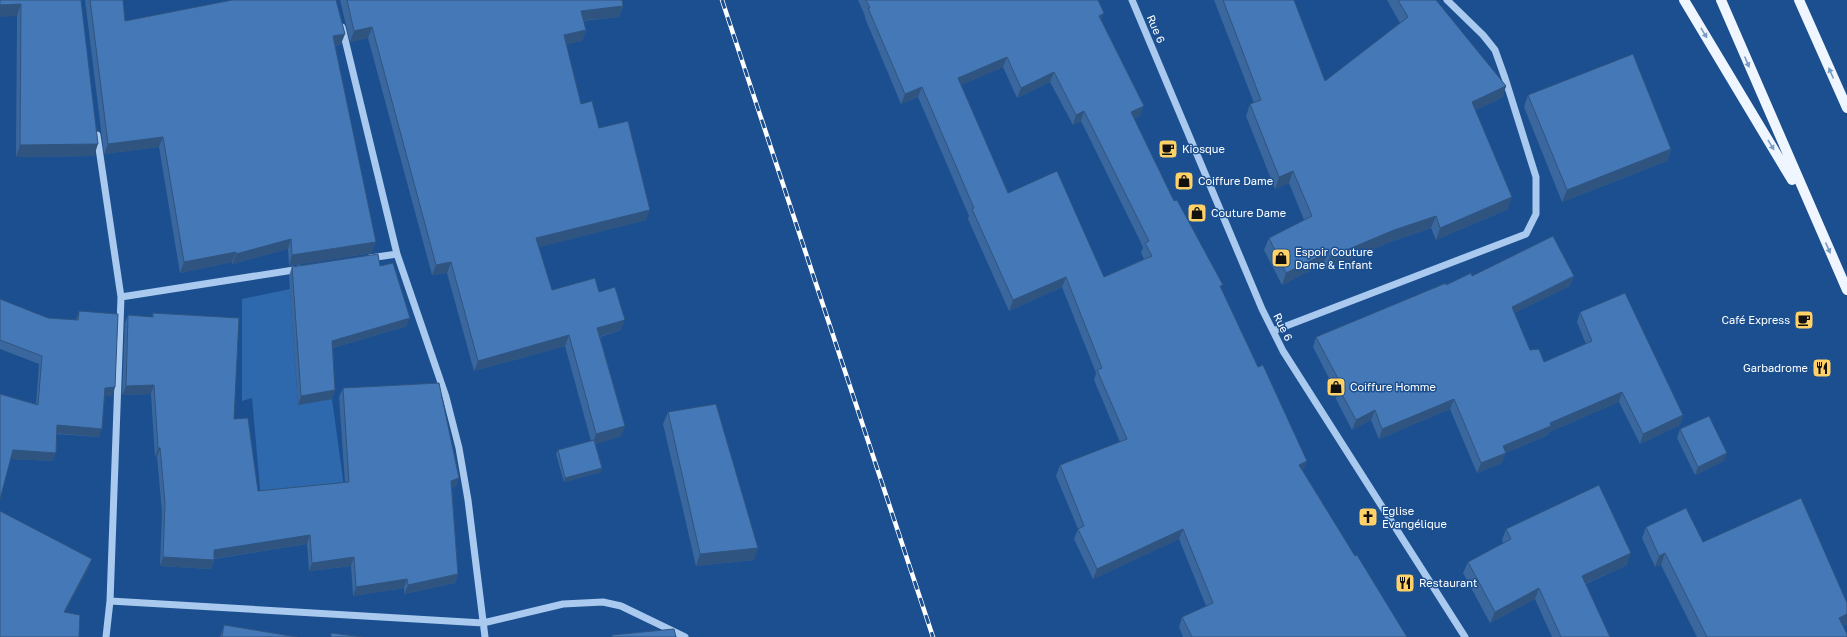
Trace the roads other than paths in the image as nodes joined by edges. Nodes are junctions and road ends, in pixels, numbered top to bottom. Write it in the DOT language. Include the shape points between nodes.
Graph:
graph roads {
  1 [pos="1132,0"];
  2 [pos="1447,0"];
  3 [pos="1684,0"];
  4 [pos="1721,0"];
  5 [pos="1799,0"];
  6 [pos="341,23"];
  7 [pos="1847,108"];
  8 [pos="95,124"];
  9 [pos="1812,212"];
  10 [pos="397,254"];
  11 [pos="366,259"];
  12 [pos="310,267"];
  13 [pos="1847,290"];
  14 [pos="121,297"];
  15 [pos="1273,331"];
  16 [pos="110,600"];
  17 [pos="483,623"];
  18 [pos="106,637"];
  19 [pos="485,637"];
  20 [pos="685,637"];
  21 [pos="1465,637"];
  1 -- 15 [label="street, Rue 6"];
  2 -- 15 [label="street" via="1495,50 1505,78 1536,177 1536,214 1526,234"];
  3 -- 9 [label="main road, one-way"];
  4 -- 9 [label="main road, one-way"];
  7 -- 5 [label="main road, one-way"];
  6 -- 10 [label="street"];
  8 -- 14 [label="street"];
  9 -- 13 [label="main road, one-way"];
  10 -- 11 [label="street"];
  10 -- 17 [label="street" via="446,397 459,448"];
  12 -- 14 [label="street"];
  14 -- 16 [label="street"];
  15 -- 21 [label="street, Rue 6" via="1283,352"];
  16 -- 17 [label="street"];
  16 -- 18 [label="street"];
  17 -- 19 [label="street"];
  17 -- 20 [label="street" via="563,604 603,602 621,606"];
}
